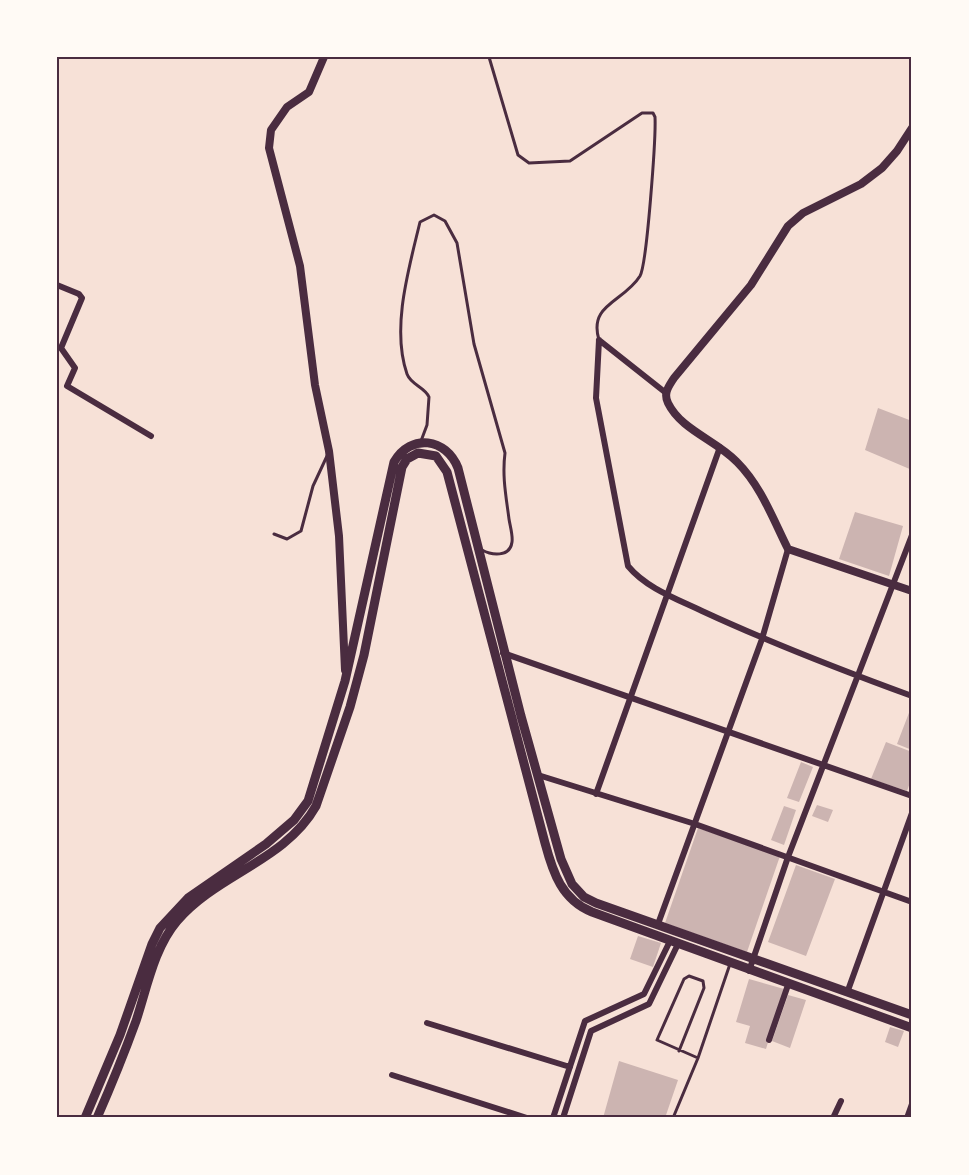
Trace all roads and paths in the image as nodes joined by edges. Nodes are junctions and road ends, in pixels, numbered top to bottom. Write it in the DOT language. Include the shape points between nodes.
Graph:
graph roads {
  1 [pos="324,57"];
  2 [pos="489,57"];
  3 [pos="912,129"];
  4 [pos="57,285"];
  5 [pos="599,340"];
  6 [pos="666,393"];
  7 [pos="151,436"];
  8 [pos="421,442"];
  9 [pos="720,447"];
  10 [pos="329,451"];
  11 [pos="274,534"];
  12 [pos="912,535"];
  13 [pos="479,548"];
  14 [pos="788,549"];
  15 [pos="894,585"];
  16 [pos="912,591"];
  17 [pos="666,594"];
  18 [pos="762,639"];
  19 [pos="493,651"];
  20 [pos="506,654"];
  21 [pos="858,676"];
  22 [pos="345,681"];
  23 [pos="912,696"];
  24 [pos="630,699"];
  25 [pos="728,732"];
  26 [pos="824,766"];
  27 [pos="538,775"];
  28 [pos="596,794"];
  29 [pos="912,796"];
  30 [pos="912,813"];
  31 [pos="695,824"];
  32 [pos="788,857"];
  33 [pos="884,891"];
  34 [pos="912,902"];
  35 [pos="604,911"];
  36 [pos="658,924"];
  37 [pos="674,943"];
  38 [pos="753,961"];
  39 [pos="730,964"];
  40 [pos="749,971"];
  41 [pos="791,974"];
  42 [pos="788,985"];
  43 [pos="847,993"];
  44 [pos="912,1015"];
  45 [pos="427,1023"];
  46 [pos="912,1028"];
  47 [pos="769,1040"];
  48 [pos="679,1051"];
  49 [pos="698,1058"];
  50 [pos="570,1067"];
  51 [pos="393,1075"];
  52 [pos="841,1101"];
  53 [pos="912,1104"];
  54 [pos="85,1118"];
  55 [pos="97,1118"];
  56 [pos="527,1118"];
  57 [pos="553,1118"];
  58 [pos="562,1118"];
  59 [pos="674,1118"];
  60 [pos="833,1118"];
  61 [pos="907,1118"];
  1 -- 10 [label="street" via="309,92 287,106 271,130 270,148 300,266 315,385"];
  2 -- 5 [label="lane" via="518,155 529,164 570,161 642,112 656,117 643,268 627,291 598,315"];
  3 -- 6 [label="street" via="882,168 861,184 803,213 788,226 751,285"];
  4 -- 7 [label="street" via="82,298 61,348 75,368 67,386"];
  5 -- 6 [label="street"];
  5 -- 17 [label="street" via="596,398 628,566"];
  6 -- 9 [label="street" via="676,417"];
  8 -- 13 [label="main road" via="440,445 453,457"];
  8 -- 13 [label="lane" via="429,397 408,376 402,351 402,315 420,222 434,215 445,221 457,243 474,344 505,453 503,472 513,541 500,554 490,555"];
  8 -- 22 [label="main road" via="405,449 394,462"];
  9 -- 14 [label="street" via="758,487"];
  9 -- 17 [label="street"];
  10 -- 11 [label="lane" via="313,486 301,531 287,538"];
  10 -- 22 [label="street" via="339,536"];
  12 -- 15 [label="street"];
  13 -- 20 [label="main road"];
  14 -- 15 [label="street"];
  14 -- 18 [label="street"];
  15 -- 16 [label="street"];
  15 -- 21 [label="street"];
  17 -- 18 [label="street"];
  17 -- 24 [label="street"];
  18 -- 21 [label="street"];
  18 -- 25 [label="street"];
  19 -- 20 [label="street"];
  19 -- 35 [label="main road" via="555,876 573,902"];
  19 -- 55 [label="main road" via="447,472 433,455 414,454 402,467 351,708 316,806 290,840 191,908 166,936"];
  20 -- 24 [label="street"];
  20 -- 27 [label="main road"];
  21 -- 23 [label="street"];
  21 -- 26 [label="street"];
  22 -- 54 [label="main road" via="308,801 300,814 266,844 188,898 157,933"];
  24 -- 25 [label="street"];
  24 -- 28 [label="street"];
  25 -- 26 [label="street"];
  25 -- 31 [label="street"];
  26 -- 29 [label="street"];
  26 -- 32 [label="street"];
  27 -- 28 [label="street"];
  27 -- 35 [label="main road" via="570,880 584,897"];
  28 -- 31 [label="street"];
  30 -- 33 [label="street"];
  31 -- 32 [label="street"];
  31 -- 36 [label="street"];
  32 -- 33 [label="street"];
  32 -- 38 [label="street"];
  33 -- 34 [label="street"];
  33 -- 43 [label="street"];
  35 -- 36 [label="main road"];
  35 -- 37 [label="main road"];
  36 -- 38 [label="main road"];
  37 -- 39 [label="main road"];
  37 -- 50 [label="street" via="644,993 585,1021"];
  37 -- 58 [label="street" via="649,1004 591,1031"];
  38 -- 40 [label="street"];
  38 -- 41 [label="main road"];
  39 -- 40 [label="main road"];
  39 -- 49 [label="lane"];
  40 -- 42 [label="main road"];
  41 -- 42 [label="main road"];
  41 -- 43 [label="main road"];
  42 -- 46 [label="main road"];
  42 -- 47 [label="street"];
  43 -- 44 [label="main road"];
  45 -- 50 [label="street"];
  48 -- 48 [label="lane" via="657,1040 684,980 696,976 703,981 704,988"];
  48 -- 49 [label="lane"];
  49 -- 59 [label="lane"];
  50 -- 57 [label="street"];
  51 -- 56 [label="street"];
  52 -- 60 [label="street"];
  53 -- 61 [label="street"];
}
